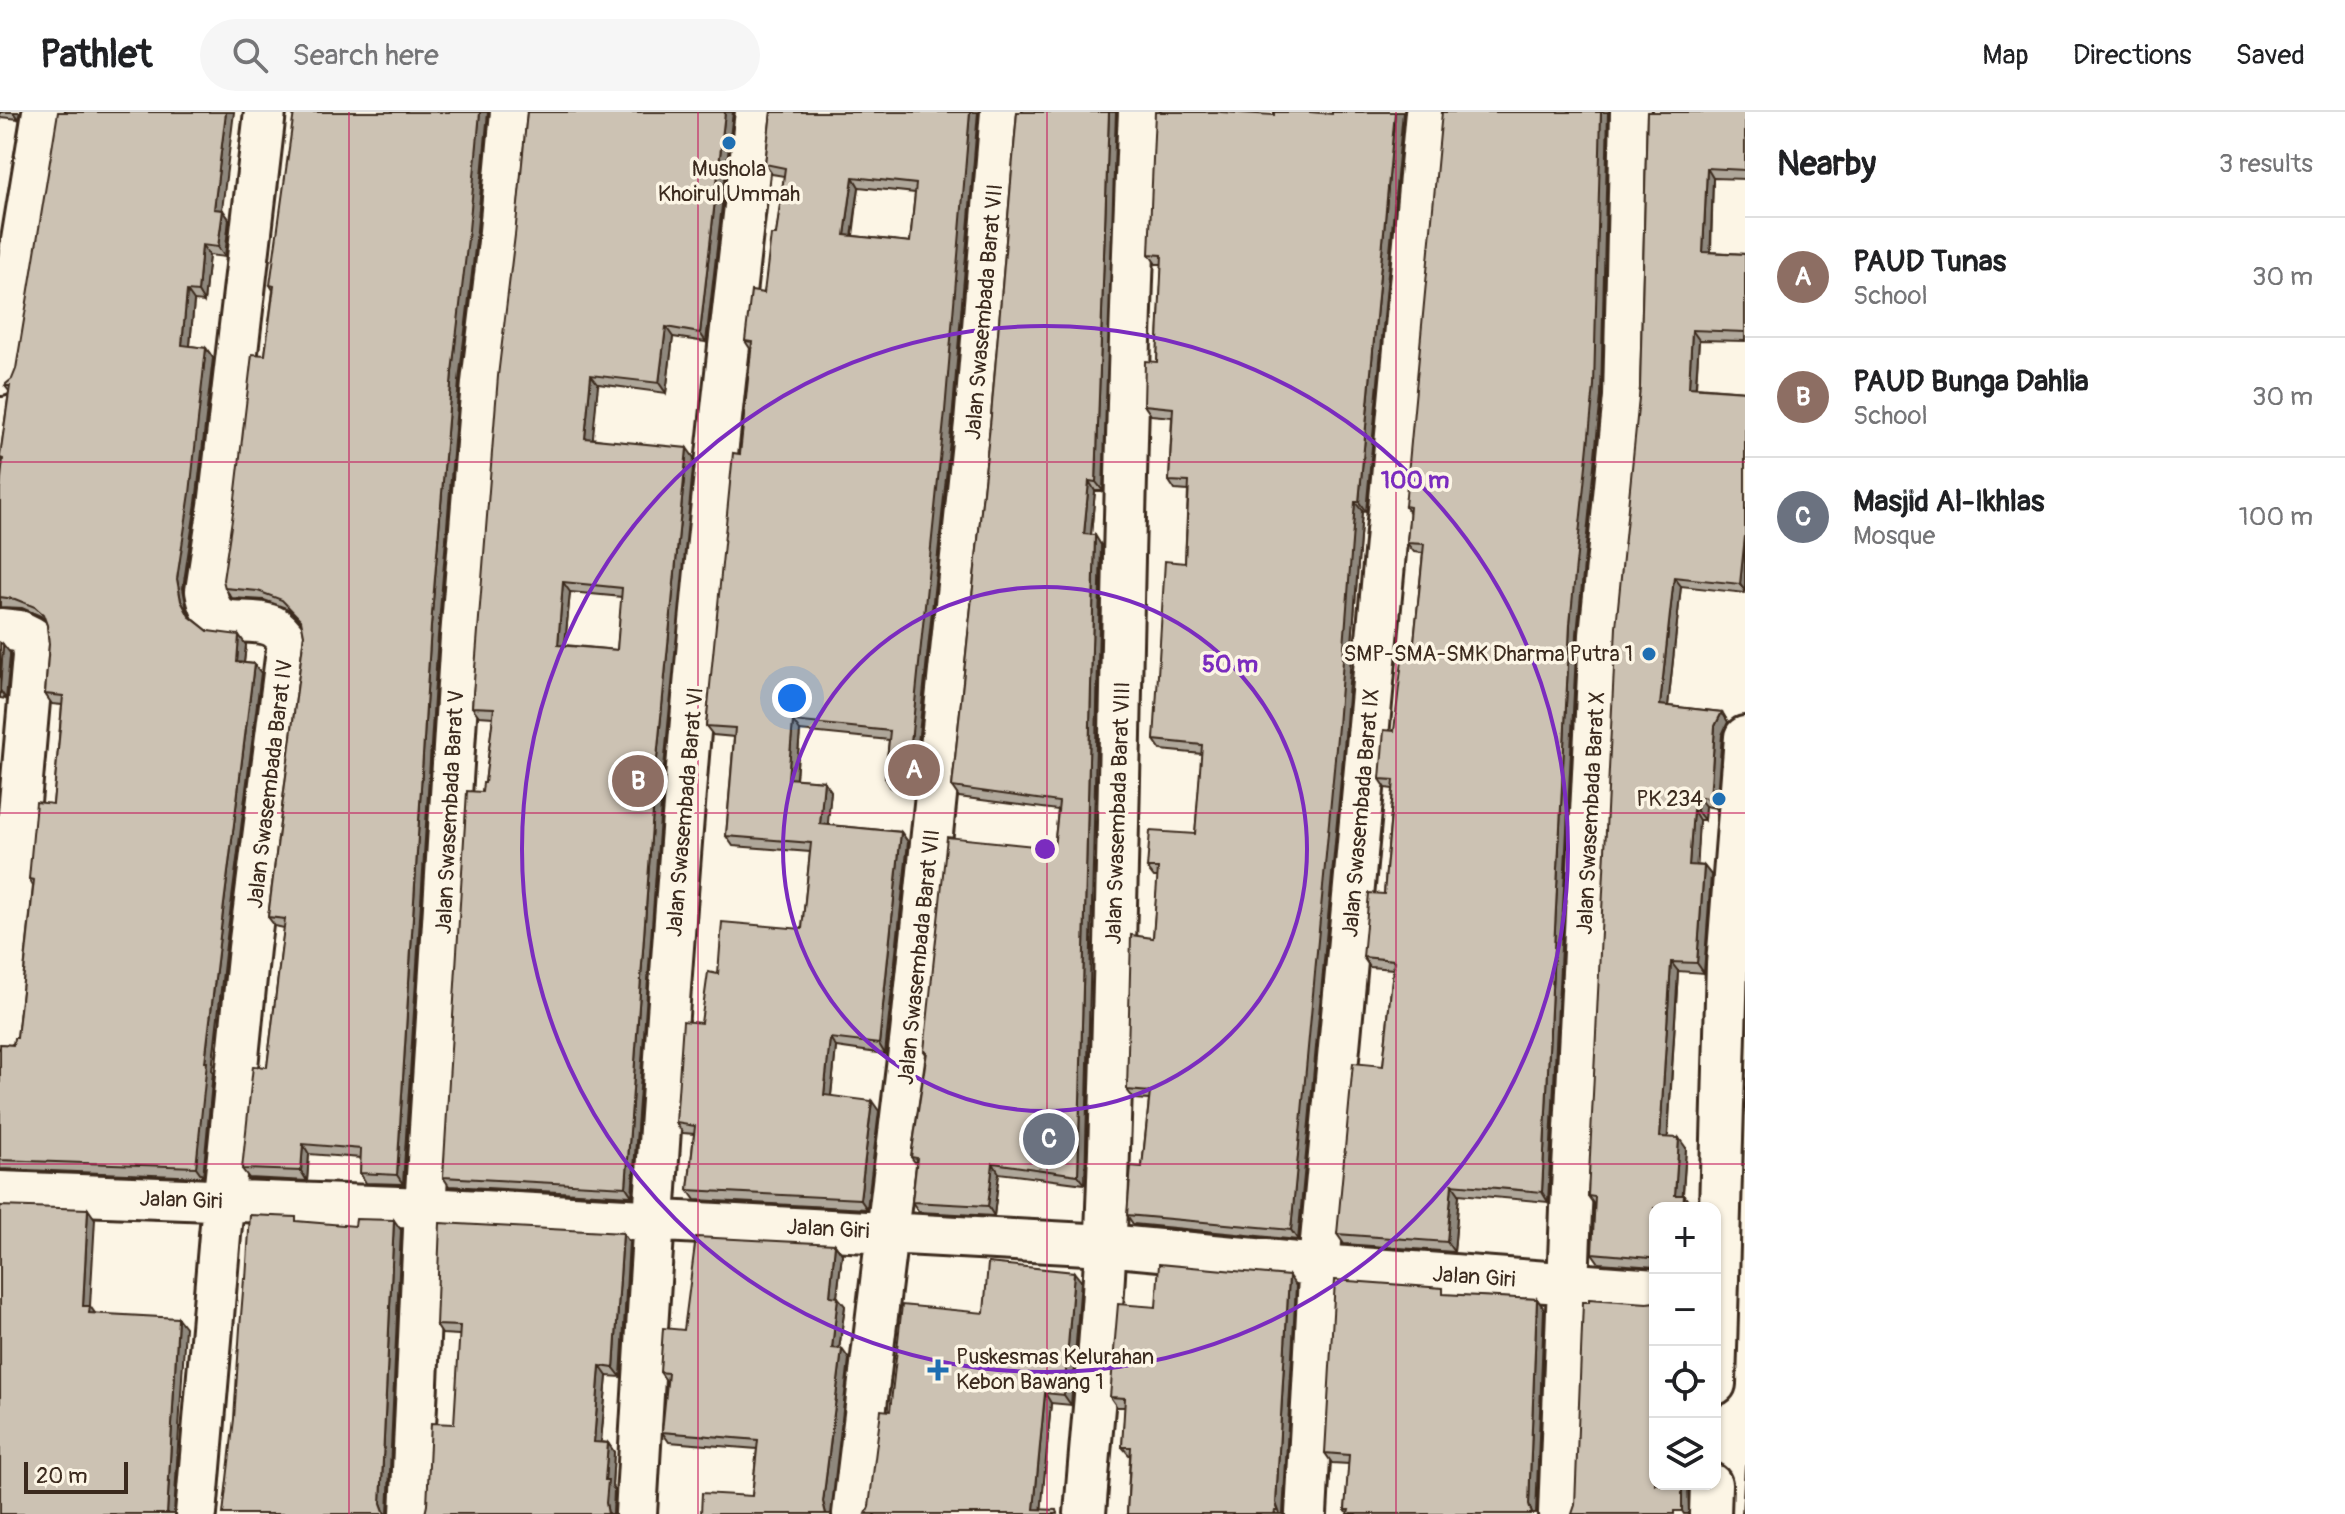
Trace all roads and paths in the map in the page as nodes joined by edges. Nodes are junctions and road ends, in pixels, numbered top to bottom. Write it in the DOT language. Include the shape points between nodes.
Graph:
graph roads {
  1 [pos="43,112"];
  2 [pos="265,112"];
  3 [pos="511,112"];
  4 [pos="756,112"];
  5 [pos="1001,112"];
  6 [pos="1139,112"];
  7 [pos="1426,112"];
  8 [pos="1631,112"];
  9 [pos="0,375"];
  10 [pos="0,629"];
  11 [pos="1745,737"];
  12 [pos="5,920"];
  13 [pos="0,1027"];
  14 [pos="0,1192"];
  15 [pos="224,1201"];
  16 [pos="425,1208"];
  17 [pos="654,1219"];
  18 [pos="886,1232"];
  19 [pos="1106,1245"];
  20 [pos="1319,1265"];
  21 [pos="1718,1274"];
  22 [pos="1569,1284"];
  23 [pos="1649,1290"];
  24 [pos="1711,1490"];
  25 [pos="196,1514"];
  26 [pos="411,1514"];
  27 [pos="636,1514"];
  28 [pos="853,1514"];
  29 [pos="1085,1514"];
  30 [pos="1306,1514"];
  31 [pos="1559,1514"];
  32 [pos="1710,1514"];
  1 -- 9 [label="street"];
  2 -- 15 [label="street, Jalan Swasembada Barat IV" via="206,591 213,613 225,621 271,625 288,642"];
  3 -- 16 [label="street, Jalan Swasembada Barat V" via="462,621"];
  4 -- 17 [label="street, Jalan Swasembada Barat VI" via="686,778"];
  5 -- 18 [label="street, Jalan Swasembada Barat VII" via="975,423"];
  6 -- 19 [label="street, Jalan Swasembada Barat VIII" via="1129,314"];
  7 -- 20 [label="street, Jalan Swasembada Barat IX"];
  8 -- 22 [label="street, Jalan Swasembada Barat X" via="1624,397 1600,635"];
  10 -- 12 [label="street" via="31,637 33,656"];
  11 -- 21 [label="street" via="1727,964"];
  12 -- 13 [label="street"];
  14 -- 15 [label="street, Jalan Giri"];
  15 -- 16 [label="street, Jalan Giri"];
  15 -- 25 [label="street, Jalan Swasembada Barat IV"];
  16 -- 17 [label="street, Jalan Giri"];
  16 -- 26 [label="street, Jalan Swasembada Barat V"];
  17 -- 18 [label="street, Jalan Giri"];
  17 -- 27 [label="street, Jalan Swasembada Barat VI"];
  18 -- 19 [label="street, Jalan Giri"];
  18 -- 28 [label="street, Jalan Swasembada Barat VII"];
  19 -- 20 [label="street, Jalan Giri"];
  19 -- 29 [label="street, Jalan Swasembada Barat VIII"];
  20 -- 22 [label="street, Jalan Giri"];
  20 -- 30 [label="street, Jalan Swasembada Barat IX"];
  22 -- 23 [label="street, Jalan Giri"];
  22 -- 31 [label="street, Jalan Swasembada Barat X"];
  24 -- 32 [label="street"];
}
